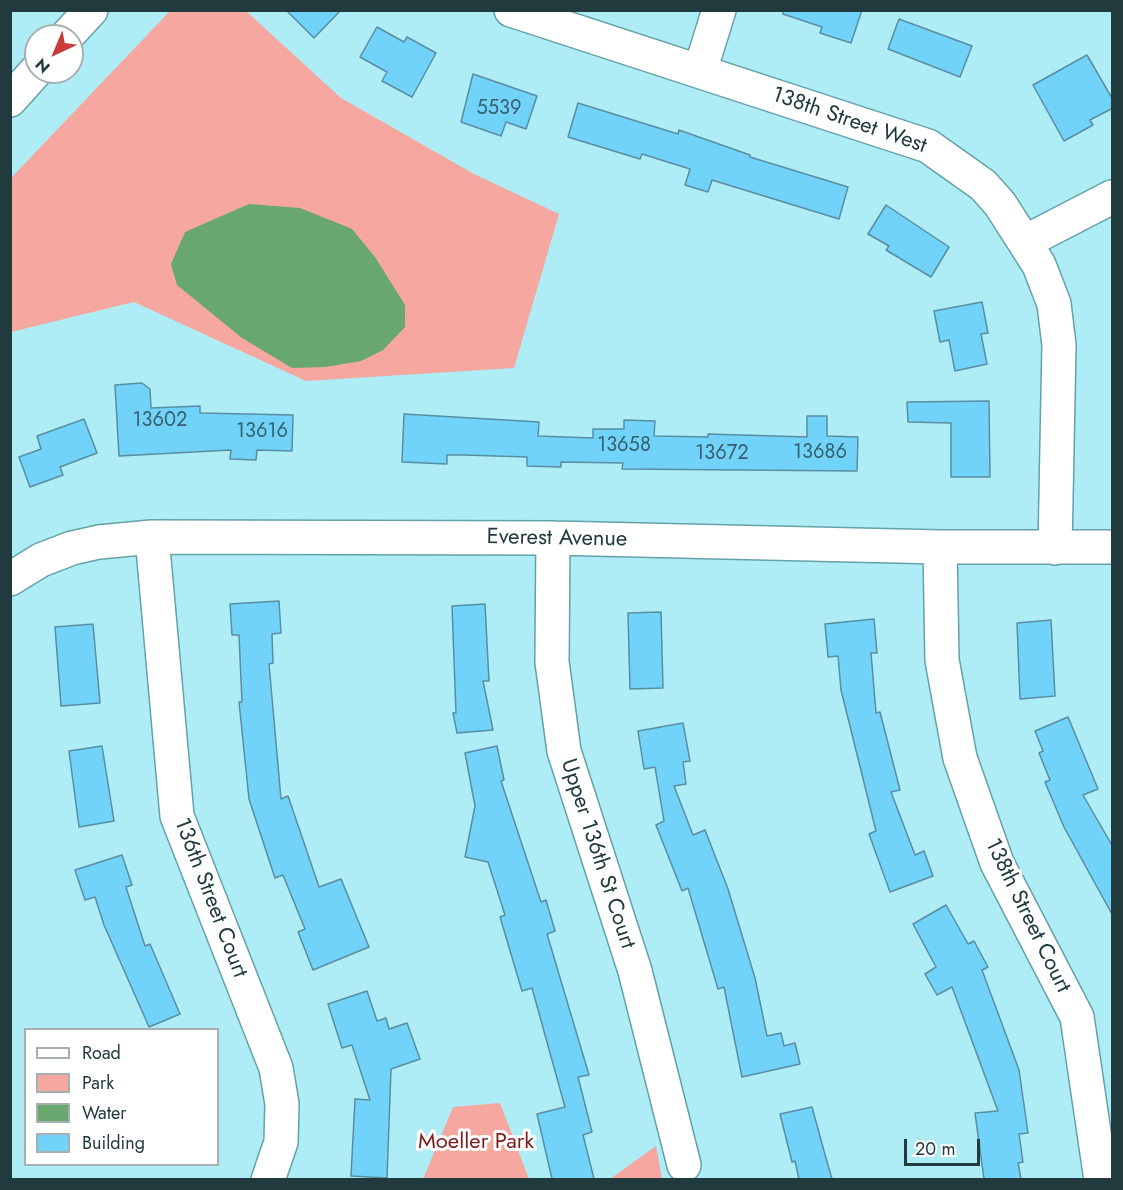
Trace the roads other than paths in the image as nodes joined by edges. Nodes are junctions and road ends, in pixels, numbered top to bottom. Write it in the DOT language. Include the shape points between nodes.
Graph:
graph roads {
  1 [pos="91,10"];
  2 [pos="511,10"];
  3 [pos="719,10"];
  4 [pos="78,24"];
  5 [pos="700,70"];
  6 [pos="24,84"];
  7 [pos="10,100"];
  8 [pos="1113,197"];
  9 [pos="1025,242"];
  10 [pos="152,537"];
  11 [pos="553,538"];
  12 [pos="1113,546"];
  13 [pos="940,547"];
  14 [pos="1055,548"];
  15 [pos="10,579"];
  16 [pos="684,1165"];
  17 [pos="268,1179"];
  18 [pos="1101,1179"];
  1 -- 4 [label="street"];
  2 -- 5 [label="street, 138th Street West"];
  3 -- 5 [label="street"];
  5 -- 9 [label="street, 138th Street West" via="928,146 983,185"];
  6 -- 7 [label="street"];
  8 -- 9 [label="street"];
  9 -- 14 [label="street, 138th Street West" via="1054,304 1059,345"];
  10 -- 11 [label="street, Everest Avenue"];
  10 -- 15 [label="street, Everest Avenue" via="72,548 41,560"];
  10 -- 17 [label="street, 136th Street Court" via="177,816 276,1068 282,1104 281,1142"];
  11 -- 13 [label="street, Everest Avenue"];
  11 -- 16 [label="street, Upper 136th St Court" via="552,662 564,751 635,971"];
  12 -- 14 [label="street, Everest Avenue"];
  13 -- 14 [label="street, Everest Avenue"];
  13 -- 18 [label="street, 138th Street Court" via="942,660 960,758 997,863 1077,1017"];
}
